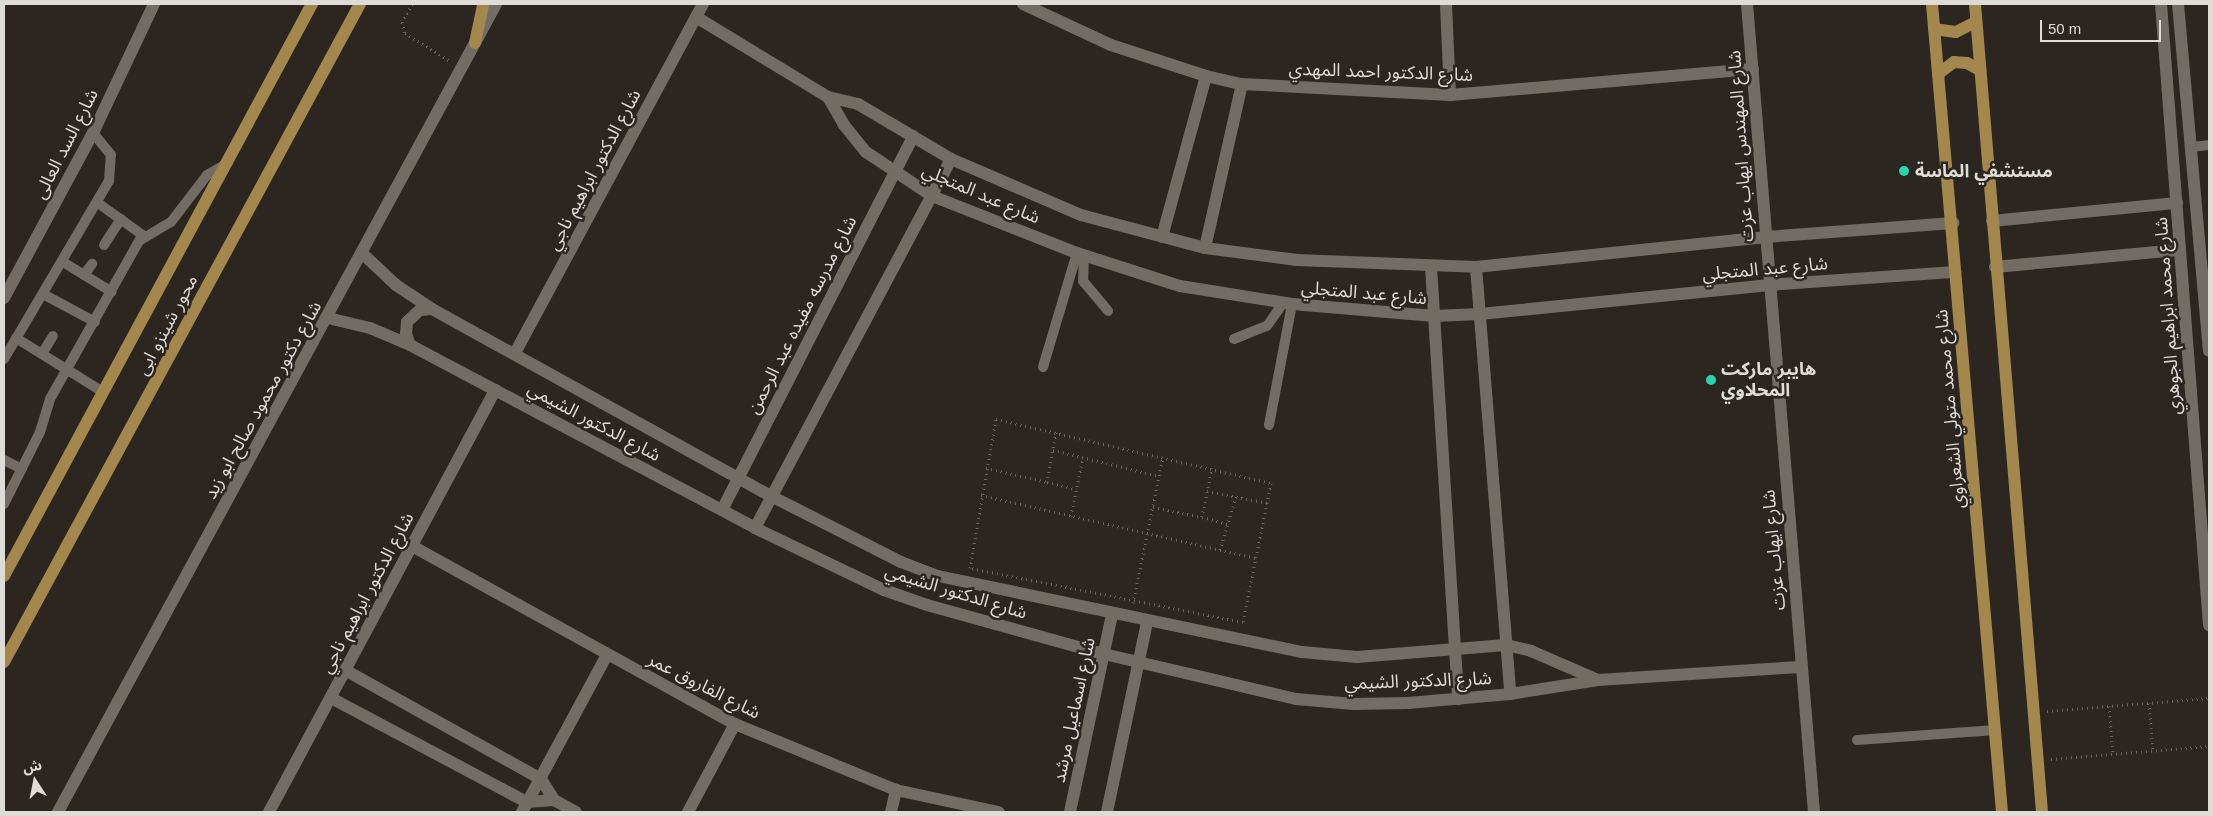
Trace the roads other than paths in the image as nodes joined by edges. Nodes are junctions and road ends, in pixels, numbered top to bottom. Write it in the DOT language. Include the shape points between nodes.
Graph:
graph roads {
  1 [pos="154,4"];
  2 [pos="312,4"];
  3 [pos="360,4"];
  4 [pos="483,4"];
  5 [pos="496,4"];
  6 [pos="703,4"];
  7 [pos="1022,4"];
  8 [pos="1446,4"];
  9 [pos="1747,4"];
  10 [pos="1932,4"];
  11 [pos="1975,4"];
  12 [pos="2161,4"];
  13 [pos="2178,4"];
  14 [pos="696,17"];
  15 [pos="1976,22"];
  16 [pos="1934,29"];
  17 [pos="475,43"];
  18 [pos="1752,69"];
  19 [pos="1978,69"];
  20 [pos="1938,74"];
  21 [pos="1206,76"];
  22 [pos="1242,84"];
  23 [pos="1450,95"];
  24 [pos="828,97"];
  25 [pos="93,133"];
  26 [pos="913,136"];
  27 [pos="2209,145"];
  28 [pos="2191,148"];
  29 [pos="951,158"];
  30 [pos="228,162"];
  31 [pos="894,173"];
  32 [pos="932,196"];
  33 [pos="98,203"];
  34 [pos="2177,203"];
  35 [pos="121,219"];
  36 [pos="1992,221"];
  37 [pos="1953,223"];
  38 [pos="144,236"];
  39 [pos="1162,237"];
  40 [pos="1766,237"];
  41 [pos="104,245"];
  42 [pos="1205,248"];
  43 [pos="2180,250"];
  44 [pos="363,254"];
  45 [pos="1080,254"];
  46 [pos="63,262"];
  47 [pos="92,264"];
  48 [pos="1431,267"];
  49 [pos="1476,267"];
  50 [pos="1995,267"];
  51 [pos="1956,272"];
  52 [pos="84,275"];
  53 [pos="1768,285"];
  54 [pos="112,292"];
  55 [pos="43,294"];
  56 [pos="4,298"];
  57 [pos="1288,304"];
  58 [pos="432,309"];
  59 [pos="1108,311"];
  60 [pos="1480,314"];
  61 [pos="1434,316"];
  62 [pos="328,318"];
  63 [pos="95,322"];
  64 [pos="53,336"];
  65 [pos="2209,337"];
  66 [pos="16,338"];
  67 [pos="1234,339"];
  68 [pos="410,345"];
  69 [pos="2209,351"];
  70 [pos="515,353"];
  71 [pos="42,354"];
  72 [pos="4,359"];
  73 [pos="1043,367"];
  74 [pos="67,369"];
  75 [pos="495,390"];
  76 [pos="104,392"];
  77 [pos="1269,425"];
  78 [pos="4,460"];
  79 [pos="22,470"];
  80 [pos="739,478"];
  81 [pos="771,496"];
  82 [pos="4,504"];
  83 [pos="722,510"];
  84 [pos="755,528"];
  85 [pos="412,546"];
  86 [pos="4,576"];
  87 [pos="1112,614"];
  88 [pos="1147,622"];
  89 [pos="2209,625"];
  90 [pos="1506,645"];
  91 [pos="1455,650"];
  92 [pos="1104,654"];
  93 [pos="607,655"];
  94 [pos="1140,661"];
  95 [pos="4,662"];
  96 [pos="1801,667"];
  97 [pos="345,670"];
  98 [pos="1598,680"];
  99 [pos="1510,694"];
  100 [pos="332,698"];
  101 [pos="1458,699"];
  102 [pos="734,724"];
  103 [pos="1996,730"];
  104 [pos="1857,740"];
  105 [pos="541,779"];
  106 [pos="896,790"];
  107 [pos="554,800"];
  108 [pos="525,807"];
  109 [pos="274,811"];
  110 [pos="58,812"];
  111 [pos="576,812"];
  112 [pos="688,812"];
  113 [pos="891,812"];
  114 [pos="999,812"];
  115 [pos="1070,812"];
  116 [pos="1107,812"];
  117 [pos="1814,812"];
  118 [pos="2002,812"];
  119 [pos="2042,812"];
  1 -- 25 [label="street, شارع السد العالى"];
  2 -- 30 [label="main road, محور شينزو ابى"];
  3 -- 95 [label="main road, محور شينزو ابى"];
  4 -- 17 [label="main road"];
  5 -- 17 [label="street, شارع دكتور محمود صالح ابو زيد"];
  6 -- 14 [label="street, شارع الدكتور ابراهيم ناجي"];
  7 -- 21 [label="street, شارع الدكتور احمد المهدي" via="1111,45"];
  8 -- 23 [label="street"];
  9 -- 18 [label="street, شارع المهندس ايهاب عزت"];
  10 -- 16 [label="main road, شارع محمد متولي الشعراوي"];
  11 -- 15 [label="main road"];
  12 -- 34 [label="street, شارع محمد ابراهيم الجوهري"];
  13 -- 28 [label="street"];
  14 -- 24 [label="street, شارع عبد المتجلي"];
  14 -- 70 [label="street, شارع الدكتور ابراهيم ناجي"];
  15 -- 16 [label="main road" via="1956,32"];
  15 -- 19 [label="main road"];
  16 -- 20 [label="main road, شارع محمد متولي الشعراوي"];
  17 -- 44 [label="street, شارع دكتور محمود صالح ابو زيد"];
  18 -- 23 [label="street, شارع الدكتور احمد المهدي"];
  18 -- 40 [label="street, شارع المهندس ايهاب عزت"];
  19 -- 20 [label="main road" via="1967,62 1954,62"];
  19 -- 36 [label="main road"];
  20 -- 37 [label="main road, شارع محمد متولي الشعراوي"];
  21 -- 22 [label="street, شارع الدكتور احمد المهدي"];
  21 -- 39 [label="street"];
  22 -- 23 [label="street, شارع الدكتور احمد المهدي"];
  22 -- 42 [label="street"];
  24 -- 26 [label="street, شارع عبد المتجلي" via="858,104"];
  24 -- 31 [label="street, شارع عبد المتجلي" via="844,125 866,152"];
  25 -- 33 [label="lane" via="107,147 113,164"];
  25 -- 56 [label="street, شارع السد العالى"];
  26 -- 29 [label="street, شارع عبد المتجلي"];
  26 -- 31 [label="street, شارع مدرسه مفيده عبد الرحمن"];
  27 -- 28 [label="lane"];
  28 -- 65 [label="street"];
  29 -- 32 [label="street"];
  29 -- 39 [label="street, شارع عبد المتجلي" via="1081,215"];
  30 -- 38 [label="lane" via="207,175 171,222"];
  30 -- 76 [label="main road, محور شينزو ابى"];
  31 -- 32 [label="street, شارع عبد المتجلي"];
  31 -- 80 [label="street, شارع مدرسه مفيده عبد الرحمن"];
  32 -- 45 [label="street, شارع عبد المتجلي"];
  32 -- 81 [label="street"];
  33 -- 35 [label="lane"];
  33 -- 46 [label="lane"];
  34 -- 36 [label="street"];
  34 -- 43 [label="street, شارع محمد ابراهيم الجوهري"];
  35 -- 38 [label="lane"];
  35 -- 41 [label="lane"];
  36 -- 50 [label="main road"];
  37 -- 40 [label="street, شارع عبد المتجلي"];
  37 -- 51 [label="main road, شارع محمد متولي الشعراوي"];
  38 -- 54 [label="lane"];
  39 -- 42 [label="street, شارع عبد المتجلي"];
  40 -- 49 [label="street, شارع عبد المتجلي"];
  40 -- 53 [label="street, شارع المهندس ايهاب عزت"];
  42 -- 48 [label="street, شارع عبد المتجلي" via="1297,260"];
  43 -- 50 [label="street"];
  43 -- 89 [label="street, شارع محمد ابراهيم الجوهري"];
  44 -- 58 [label="street, شارع الدكتور الشيمي" via="396,285"];
  44 -- 62 [label="street, شارع دكتور محمود صالح ابو زيد"];
  45 -- 57 [label="street, شارع عبد المتجلي" via="1180,286"];
  45 -- 59 [label="lane" via="1083,281"];
  45 -- 73 [label="lane"];
  46 -- 52 [label="lane"];
  46 -- 55 [label="lane"];
  47 -- 52 [label="lane"];
  48 -- 49 [label="street, شارع عبد المتجلي"];
  48 -- 61 [label="street"];
  49 -- 60 [label="street"];
  50 -- 119 [label="main road"];
  51 -- 53 [label="street, شارع عبد المتجلي"];
  51 -- 103 [label="main road, شارع محمد متولي الشعراوي"];
  52 -- 54 [label="lane"];
  53 -- 60 [label="street, شارع عبد المتجلي"];
  53 -- 96 [label="street, شارع ايهاب عزت"];
  54 -- 63 [label="lane"];
  55 -- 63 [label="lane" via="68,313"];
  55 -- 66 [label="lane"];
  57 -- 61 [label="street, شارع عبد المتجلي"];
  57 -- 67 [label="lane" via="1267,326"];
  57 -- 77 [label="lane"];
  58 -- 68 [label="street" via="420,310 407,322 406,334"];
  58 -- 70 [label="street, شارع الدكتور الشيمي"];
  60 -- 61 [label="street, شارع عبد المتجلي"];
  60 -- 90 [label="street"];
  61 -- 91 [label="street"];
  62 -- 68 [label="street, شارع الدكتور الشيمي" via="370,328"];
  62 -- 110 [label="street, شارع دكتور محمود صالح ابو زيد"];
  63 -- 74 [label="lane"];
  64 -- 71 [label="lane"];
  65 -- 69 [label="street"];
  66 -- 71 [label="lane"];
  66 -- 72 [label="lane"];
  68 -- 75 [label="street, شارع الدكتور الشيمي"];
  70 -- 80 [label="street, شارع الدكتور الشيمي"];
  71 -- 74 [label="lane"];
  74 -- 76 [label="lane"];
  74 -- 79 [label="lane" via="50,399 40,432"];
  75 -- 83 [label="street, شارع الدكتور الشيمي"];
  75 -- 85 [label="street, شارع الدكتور ابراهيم ناجي"];
  76 -- 86 [label="main road, محور شينزو ابى"];
  78 -- 79 [label="lane"];
  79 -- 82 [label="lane"];
  80 -- 81 [label="street, شارع الدكتور الشيمي"];
  80 -- 83 [label="street, شارع مدرسه مفيده عبد الرحمن"];
  81 -- 84 [label="street"];
  81 -- 87 [label="street, شارع الدكتور الشيمي" via="892,557 938,576"];
  83 -- 84 [label="street, شارع الدكتور الشيمي"];
  84 -- 92 [label="street, شارع الدكتور الشيمي" via="905,598"];
  85 -- 93 [label="street, شارع الفاروق عمر"];
  85 -- 97 [label="street, شارع الدكتور ابراهيم ناجي"];
  87 -- 88 [label="street, شارع الدكتور الشيمي"];
  87 -- 92 [label="street, شارع اسماعيل مرشد"];
  88 -- 91 [label="street, شارع الدكتور الشيمي" via="1302,652 1357,657"];
  88 -- 94 [label="street"];
  90 -- 91 [label="street, شارع الدكتور الشيمي"];
  90 -- 98 [label="street, شارع الدكتور الشيمي" via="1531,651"];
  90 -- 99 [label="street"];
  91 -- 101 [label="street"];
  92 -- 94 [label="street, شارع الدكتور الشيمي"];
  92 -- 115 [label="street, شارع اسماعيل مرشد"];
  93 -- 102 [label="street, شارع الفاروق عمر"];
  93 -- 105 [label="street"];
  94 -- 101 [label="street, شارع الدكتور الشيمي" via="1296,699 1363,704"];
  94 -- 116 [label="street"];
  96 -- 98 [label="street, شارع الدكتور الشيمي"];
  96 -- 117 [label="street, شارع ايهاب عزت"];
  97 -- 100 [label="street, شارع الدكتور ابراهيم ناجي"];
  97 -- 105 [label="street"];
  98 -- 99 [label="street, شارع الدكتور الشيمي"];
  99 -- 101 [label="street, شارع الدكتور الشيمي"];
  100 -- 108 [label="street"];
  100 -- 109 [label="street, شارع الدكتور ابراهيم ناجي"];
  102 -- 106 [label="street, شارع الفاروق عمر"];
  102 -- 112 [label="street"];
  103 -- 104 [label="lane"];
  103 -- 118 [label="main road, شارع محمد متولي الشعراوي"];
  105 -- 107 [label="street"];
  105 -- 108 [label="street"];
  106 -- 113 [label="street"];
  106 -- 114 [label="street, شارع الفاروق عمر"];
  107 -- 108 [label="street"];
  107 -- 111 [label="street"];
}
